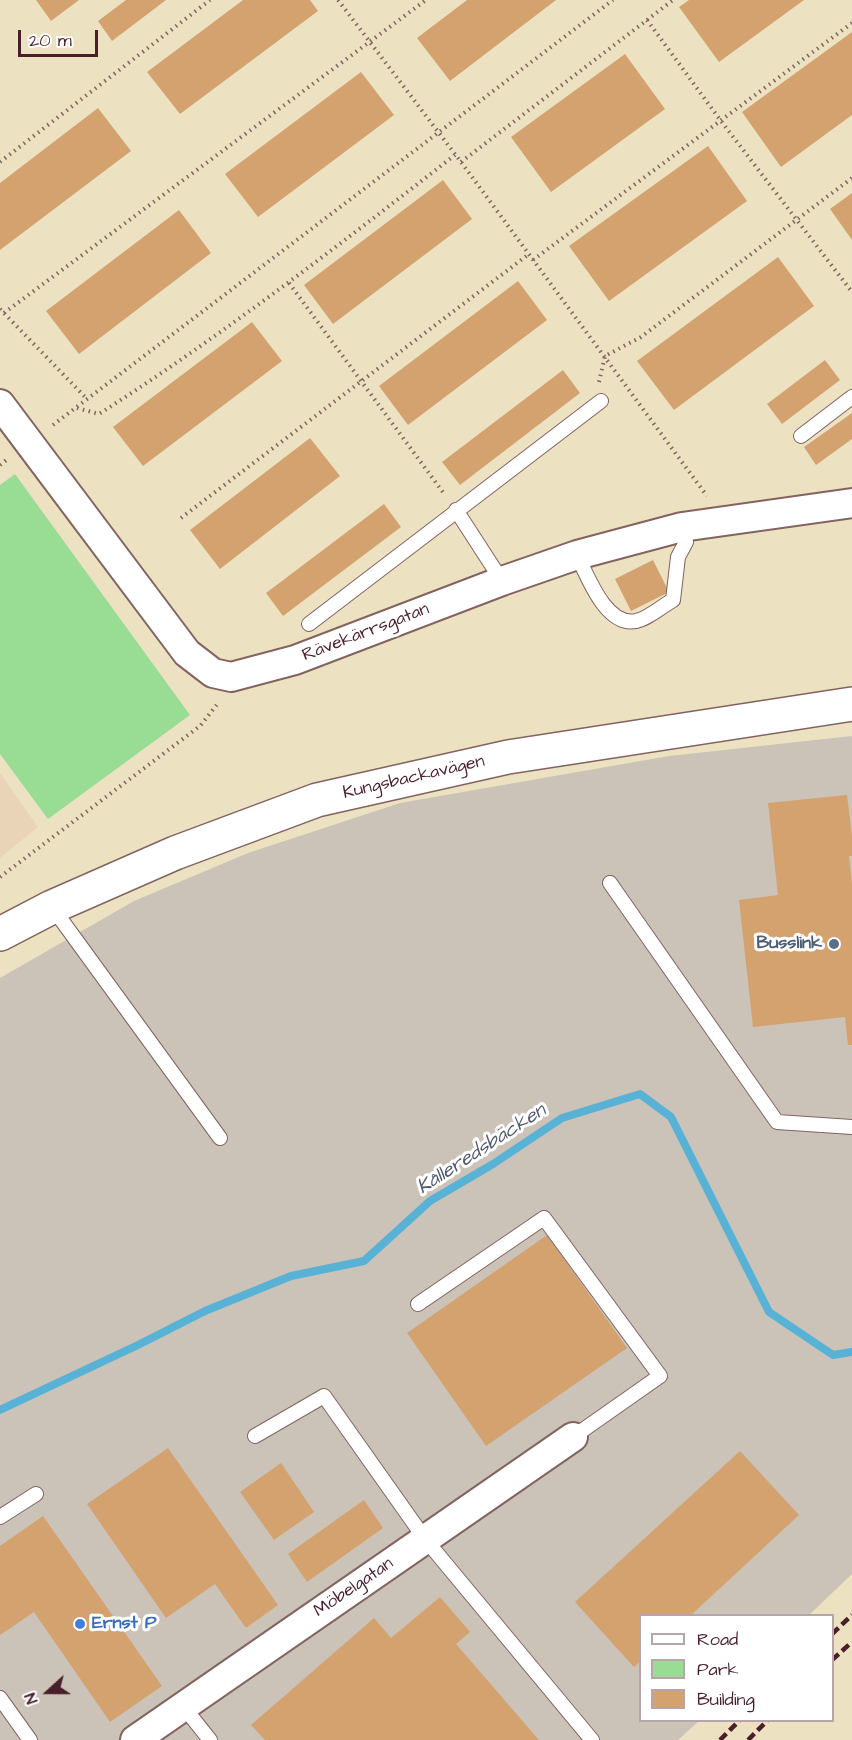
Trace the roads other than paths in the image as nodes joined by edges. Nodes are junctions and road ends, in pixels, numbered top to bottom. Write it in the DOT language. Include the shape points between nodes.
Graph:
graph roads {
  1 [pos="852,397"];
  2 [pos="601,401"];
  3 [pos="0,404"];
  4 [pos="801,436"];
  5 [pos="852,504"];
  6 [pos="456,510"];
  7 [pos="682,527"];
  8 [pos="577,555"];
  9 [pos="502,581"];
  10 [pos="309,624"];
  11 [pos="852,704"];
  12 [pos="610,883"];
  13 [pos="52,907"];
  14 [pos="0,934"];
  15 [pos="852,1127"];
  16 [pos="220,1138"];
  17 [pos="418,1304"];
  18 [pos="255,1436"];
  19 [pos="573,1437"];
  20 [pos="36,1494"];
  21 [pos="0,1517"];
  22 [pos="425,1539"];
  23 [pos="0,1698"];
  24 [pos="183,1706"];
  25 [pos="30,1740"];
  26 [pos="135,1740"];
  27 [pos="210,1740"];
  28 [pos="592,1740"];
  1 -- 4 [label="lane"];
  2 -- 6 [label="lane"];
  3 -- 9 [label="street, Rävekärrsgatan" via="187,653 213,673 231,677 295,660"];
  5 -- 7 [label="street, Rävekärrsgatan"];
  6 -- 9 [label="lane"];
  6 -- 10 [label="lane"];
  7 -- 8 [label="street, Rävekärrsgatan"];
  7 -- 8 [label="lane" via="686,542 678,556 673,600 638,621 625,622 614,617"];
  8 -- 9 [label="street, Rävekärrsgatan"];
  11 -- 13 [label="street, Kungsbackavägen" via="508,757 317,800 175,853"];
  12 -- 15 [label="lane" via="777,1122"];
  13 -- 14 [label="street, Kungsbackavägen"];
  13 -- 16 [label="lane"];
  17 -- 19 [label="lane" via="544,1218 660,1376"];
  18 -- 22 [label="lane" via="324,1396"];
  19 -- 22 [label="street, Möbelgatan"];
  20 -- 21 [label="lane"];
  22 -- 24 [label="street, Möbelgatan"];
  22 -- 28 [label="lane"];
  23 -- 25 [label="lane"];
  24 -- 26 [label="street, Möbelgatan"];
  24 -- 27 [label="lane"];
}
